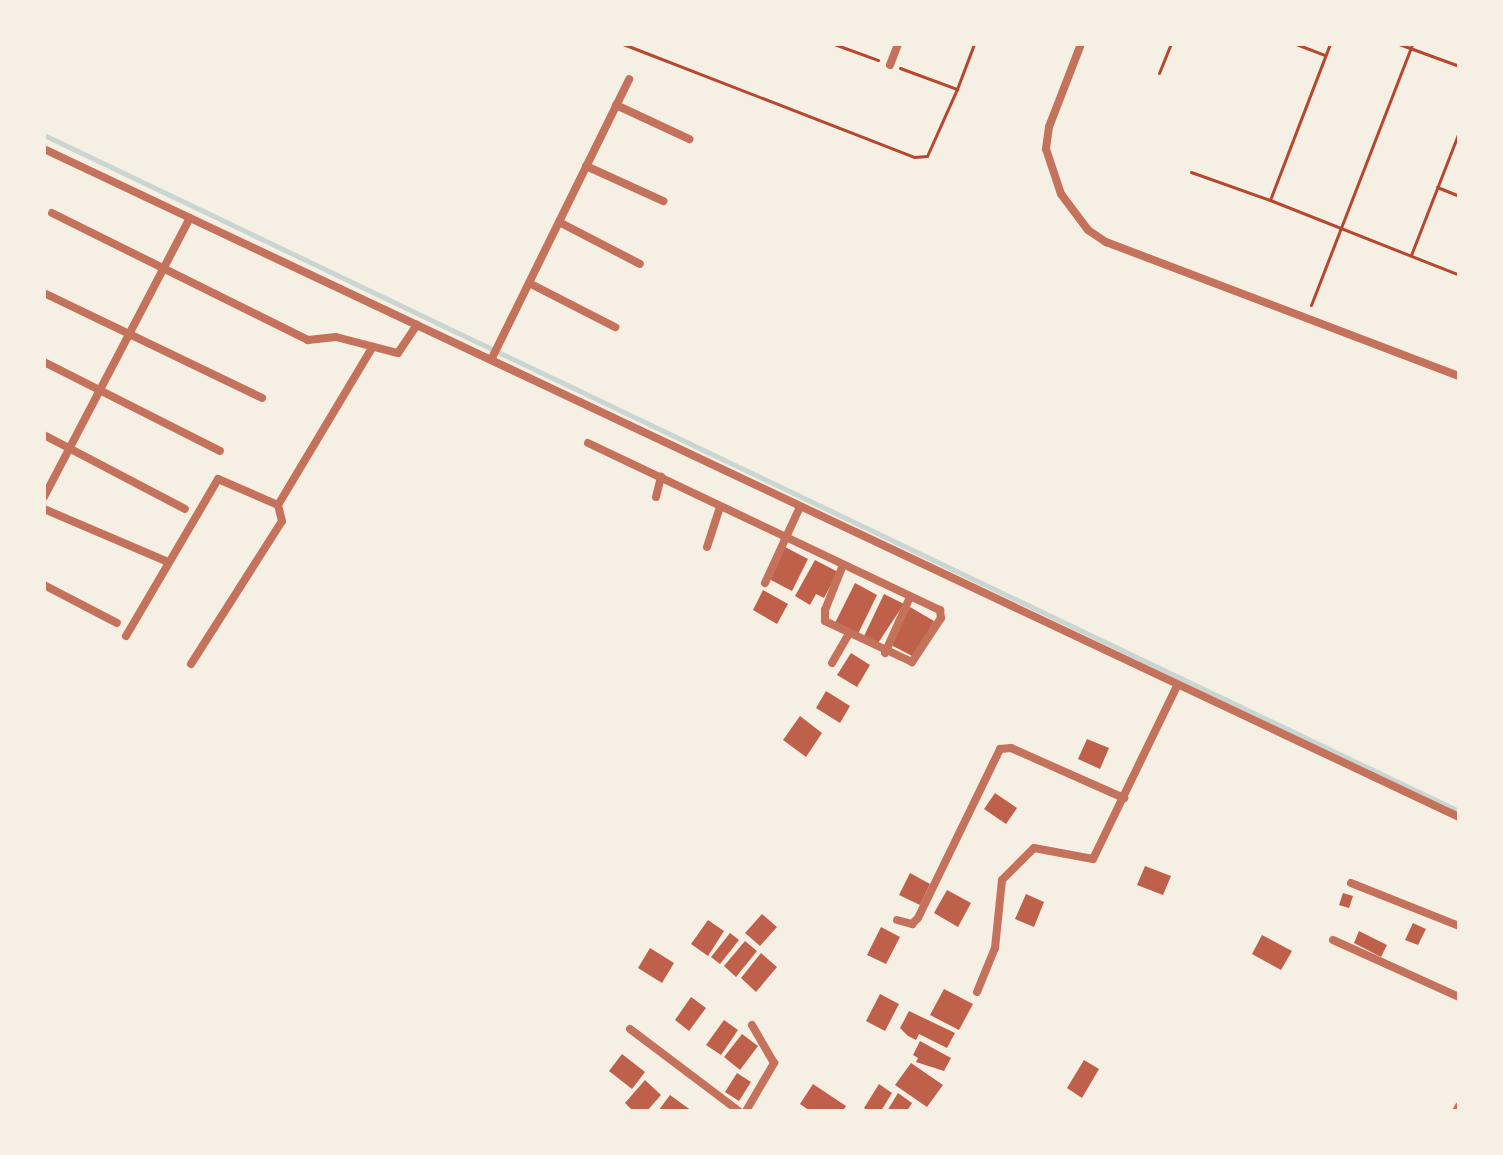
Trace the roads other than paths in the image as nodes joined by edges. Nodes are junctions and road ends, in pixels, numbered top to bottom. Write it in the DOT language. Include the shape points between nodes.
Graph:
graph roads {
  1 [pos="898,44"];
  2 [pos="1081,44"];
  3 [pos="890,65"];
  4 [pos="629,79"];
  5 [pos="616,105"];
  6 [pos="689,139"];
  7 [pos="44,149"];
  8 [pos="586,166"];
  9 [pos="663,201"];
  10 [pos="52,213"];
  11 [pos="190,218"];
  12 [pos="559,222"];
  13 [pos="640,264"];
  14 [pos="165,268"];
  15 [pos="529,283"];
  16 [pos="44,293"];
  17 [pos="417,325"];
  18 [pos="615,327"];
  19 [pos="131,335"];
  20 [pos="372,348"];
  21 [pos="494,353"];
  22 [pos="44,362"];
  23 [pos="1459,376"];
  24 [pos="101,390"];
  25 [pos="262,398"];
  26 [pos="44,435"];
  27 [pos="588,443"];
  28 [pos="70,448"];
  29 [pos="220,451"];
  30 [pos="661,477"];
  31 [pos="44,497"];
  32 [pos="656,497"];
  33 [pos="278,505"];
  34 [pos="720,507"];
  35 [pos="800,507"];
  36 [pos="44,509"];
  37 [pos="185,509"];
  38 [pos="785,537"];
  39 [pos="707,547"];
  40 [pos="168,562"];
  41 [pos="843,565"];
  42 [pos="765,583"];
  43 [pos="44,585"];
  44 [pos="910,597"];
  45 [pos="117,623"];
  46 [pos="848,635"];
  47 [pos="126,636"];
  48 [pos="885,653"];
  49 [pos="832,663"];
  50 [pos="191,664"];
  51 [pos="1177,686"];
  52 [pos="1124,798"];
  53 [pos="1459,817"];
  54 [pos="1351,883"];
  55 [pos="897,920"];
  56 [pos="1459,926"];
  57 [pos="1333,940"];
  58 [pos="977,992"];
  59 [pos="1459,997"];
  60 [pos="752,1025"];
  61 [pos="630,1029"];
  62 [pos="739,1111"];
  63 [pos="746,1111"];
  1 -- 3 [label="street"];
  2 -- 23 [label="street" via="1049,127 1046,149 1074,215 1106,242"];
  4 -- 5 [label="street"];
  5 -- 6 [label="street"];
  5 -- 8 [label="street"];
  7 -- 11 [label="street"];
  8 -- 9 [label="street"];
  8 -- 12 [label="street"];
  10 -- 14 [label="street"];
  11 -- 14 [label="street"];
  11 -- 17 [label="street"];
  12 -- 13 [label="street"];
  12 -- 15 [label="street"];
  14 -- 19 [label="street"];
  14 -- 20 [label="street" via="308,340 336,337"];
  15 -- 18 [label="street"];
  15 -- 21 [label="street"];
  16 -- 19 [label="street"];
  17 -- 20 [label="street" via="398,353"];
  17 -- 21 [label="street"];
  19 -- 24 [label="street"];
  19 -- 25 [label="street"];
  20 -- 33 [label="street"];
  21 -- 35 [label="street"];
  22 -- 24 [label="street"];
  24 -- 28 [label="street"];
  24 -- 29 [label="street"];
  26 -- 28 [label="street"];
  27 -- 30 [label="street"];
  28 -- 31 [label="street"];
  28 -- 37 [label="street"];
  30 -- 32 [label="street"];
  30 -- 34 [label="street"];
  33 -- 40 [label="street" via="218,479"];
  33 -- 50 [label="street" via="282,521"];
  34 -- 38 [label="street"];
  34 -- 39 [label="street"];
  35 -- 38 [label="street"];
  35 -- 51 [label="street"];
  36 -- 40 [label="street"];
  38 -- 41 [label="street"];
  38 -- 42 [label="street"];
  40 -- 47 [label="street"];
  41 -- 44 [label="street"];
  41 -- 46 [label="street" via="824,616 830,626"];
  43 -- 45 [label="street"];
  44 -- 48 [label="street"];
  44 -- 48 [label="street" via="940,610 942,617 912,662"];
  46 -- 48 [label="street"];
  46 -- 49 [label="street"];
  51 -- 52 [label="street"];
  51 -- 53 [label="street"];
  52 -- 55 [label="street" via="1011,748 1000,749 918,918 912,924"];
  52 -- 58 [label="street" via="1093,859 1034,848 1002,880 995,948"];
  54 -- 56 [label="street"];
  57 -- 59 [label="street"];
  60 -- 63 [label="street" via="774,1063"];
  61 -- 62 [label="street"];
}
